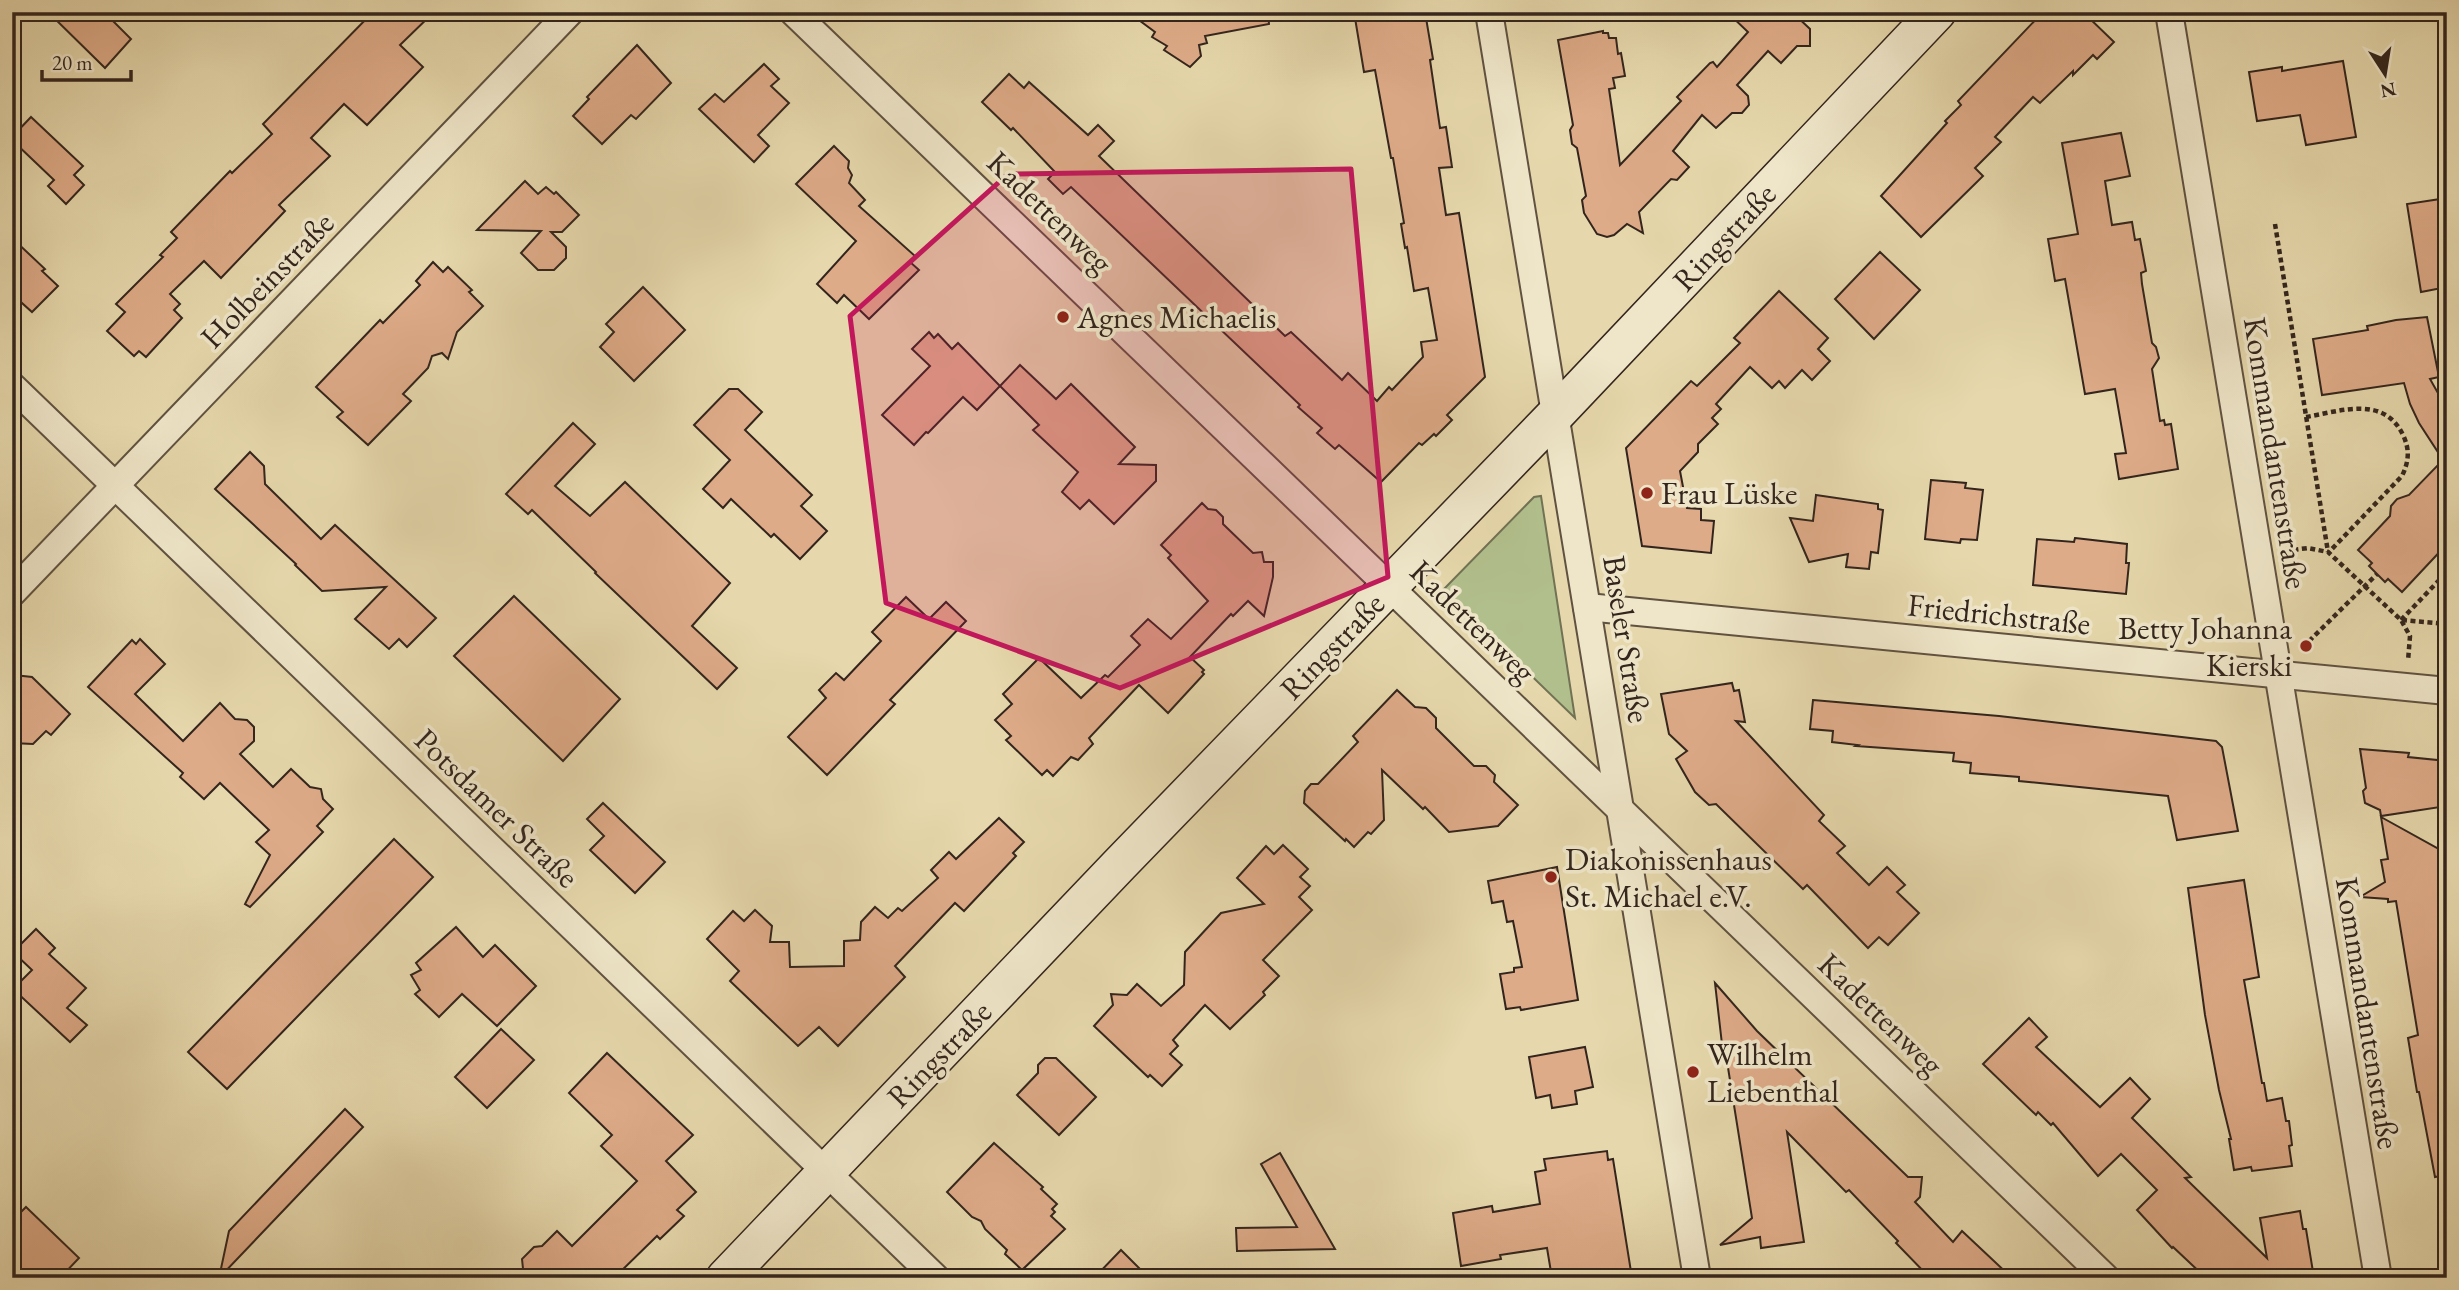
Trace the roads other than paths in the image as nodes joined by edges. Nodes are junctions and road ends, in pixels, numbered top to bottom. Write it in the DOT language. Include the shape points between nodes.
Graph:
graph roads {
  1 [pos="570,12"];
  2 [pos="1489,12"];
  3 [pos="1937,12"];
  4 [pos="2169,12"];
  5 [pos="809,18"];
  6 [pos="12,387"];
  7 [pos="1556,414"];
  8 [pos="116,486"];
  9 [pos="1389,587"];
  10 [pos="12,593"];
  11 [pos="1587,607"];
  12 [pos="2279,675"];
  13 [pos="2447,691"];
  14 [pos="1621,810"];
  15 [pos="825,1172"];
  16 [pos="725,1278"];
  17 [pos="936,1278"];
  18 [pos="1697,1278"];
  19 [pos="2106,1278"];
  20 [pos="2378,1278"];
  1 -- 8 [label="street, Holbeinstraße"];
  2 -- 7 [label="street, Baseler Straße"];
  3 -- 7 [label="street, Ringstraße"];
  4 -- 12 [label="street, Kommandantenstraße"];
  5 -- 9 [label="street, Kadettenweg"];
  6 -- 8 [label="street, Potsdamer Straße"];
  7 -- 9 [label="street, Ringstraße"];
  7 -- 11 [label="street, Baseler Straße"];
  8 -- 10 [label="street, Holbeinstraße"];
  8 -- 15 [label="street, Potsdamer Straße"];
  9 -- 14 [label="street, Kadettenweg"];
  9 -- 15 [label="street, Ringstraße"];
  11 -- 12 [label="street, Friedrichstraße"];
  11 -- 14 [label="street, Baseler Straße"];
  12 -- 13 [label="street, Friedrichstraße"];
  12 -- 20 [label="street, Kommandantenstraße"];
  14 -- 18 [label="street, Baseler Straße"];
  14 -- 19 [label="street, Kadettenweg"];
  15 -- 16 [label="street, Ringstraße"];
  15 -- 17 [label="street, Potsdamer Straße"];
}
